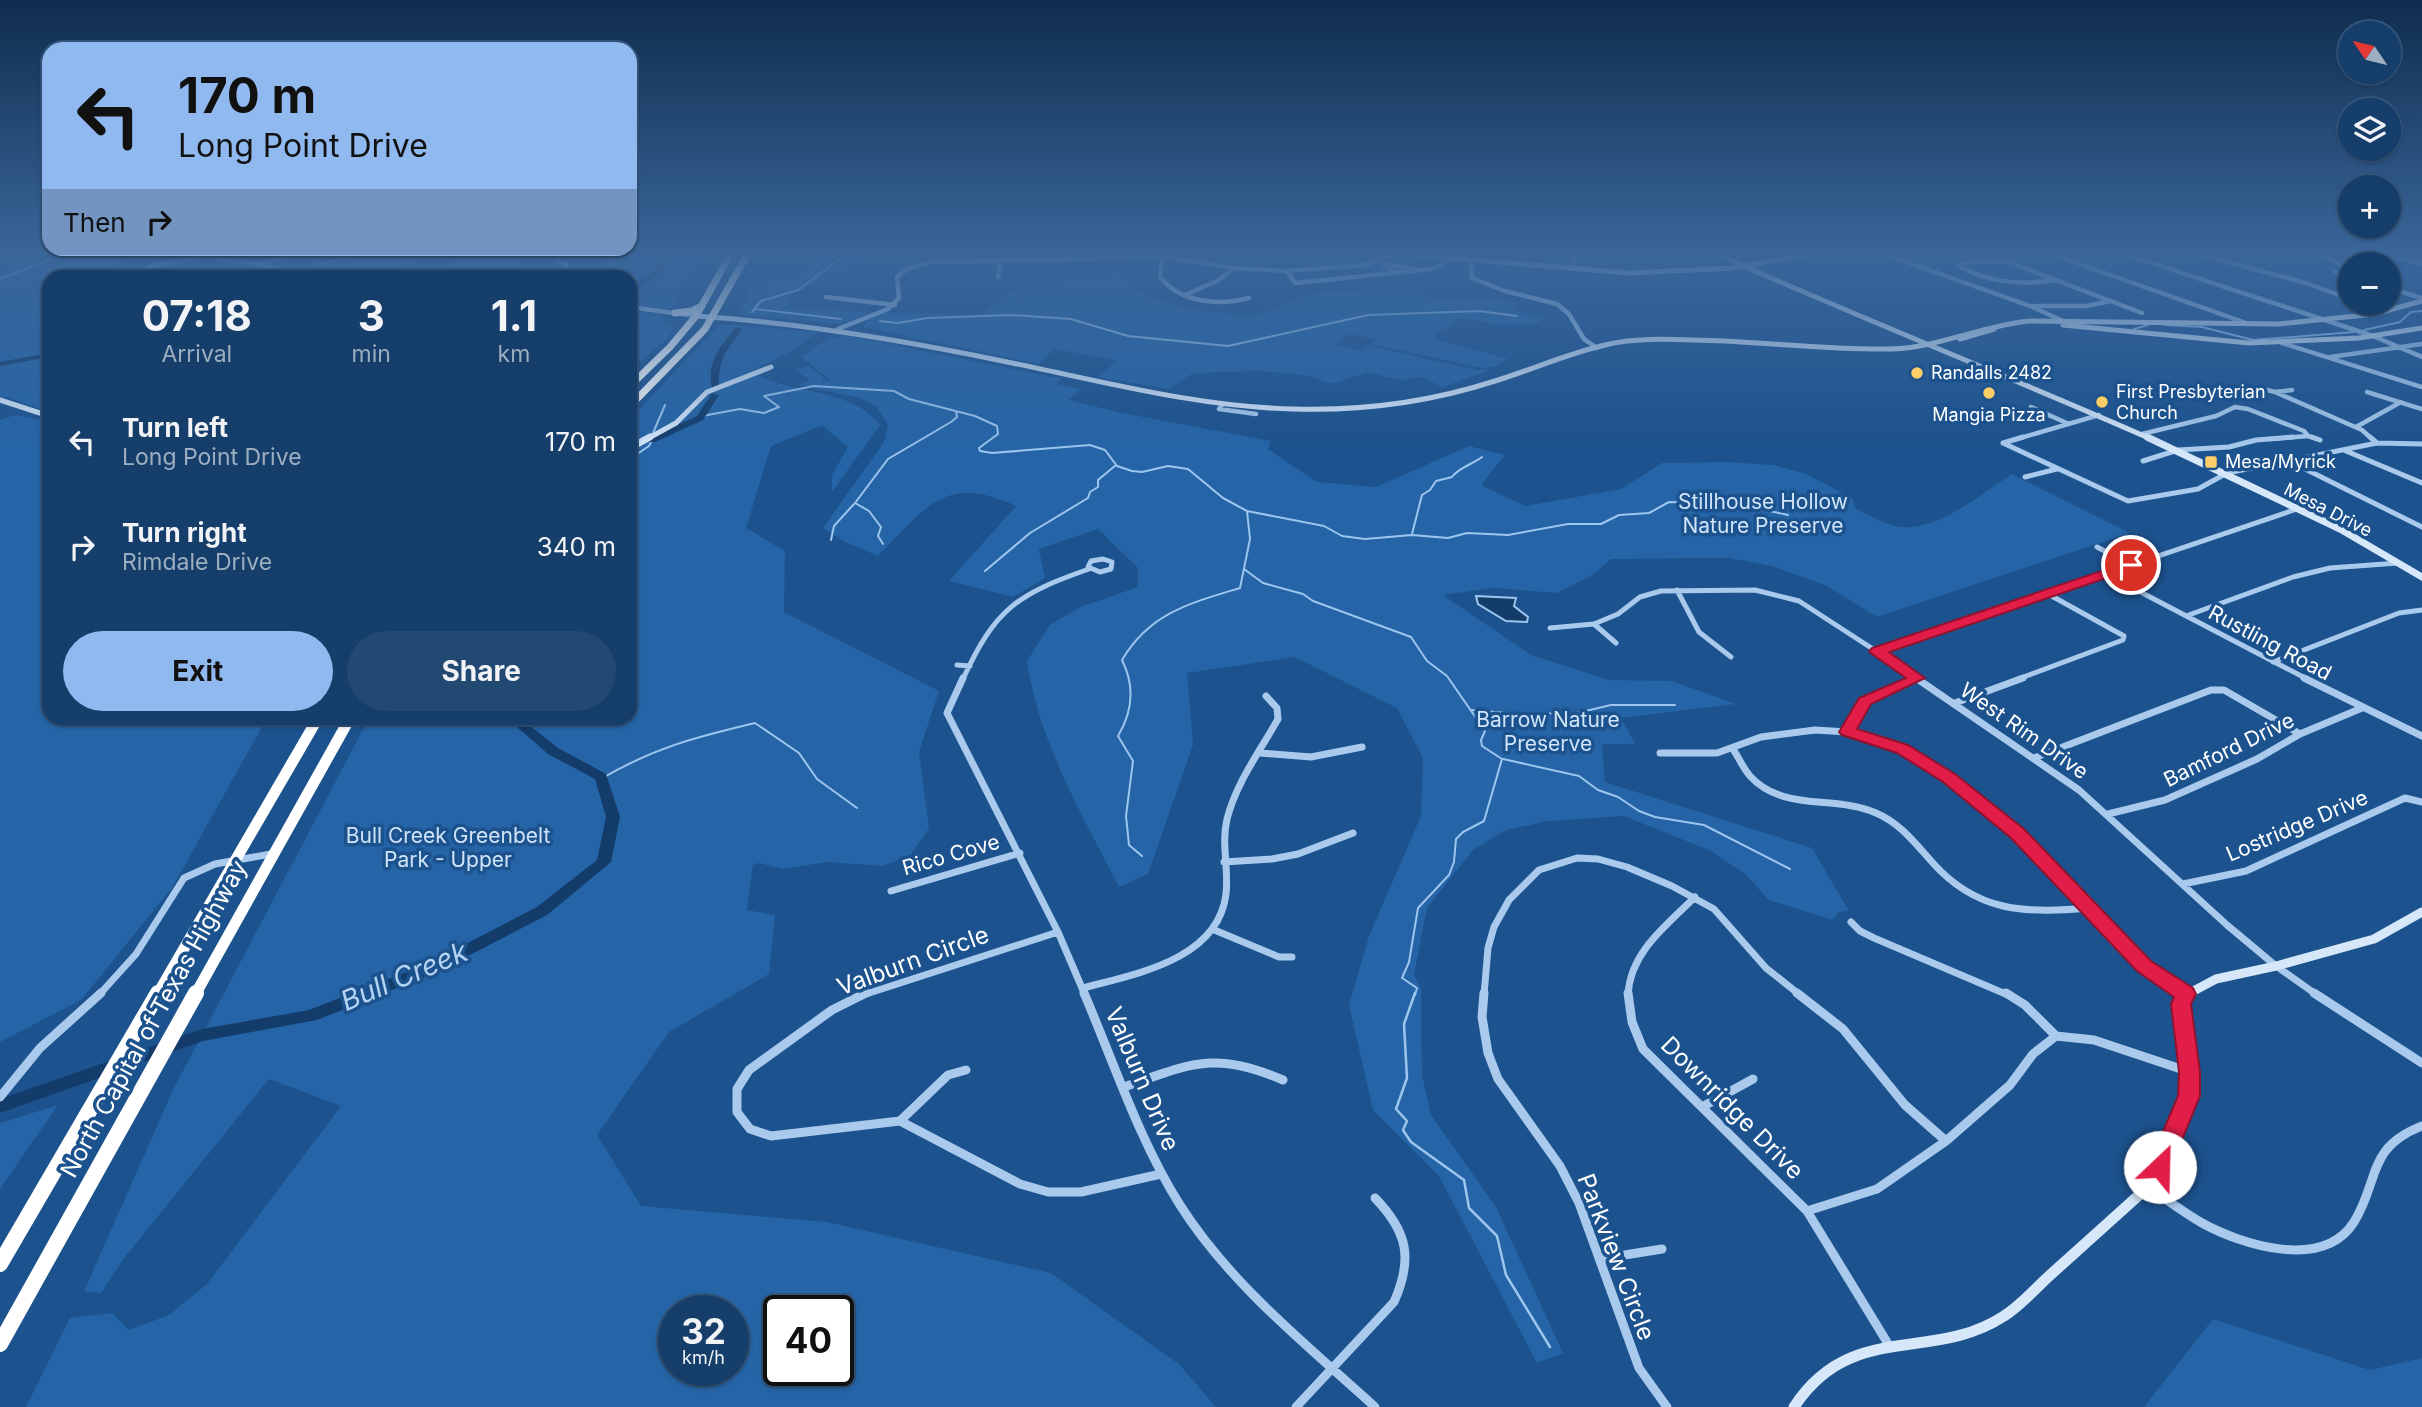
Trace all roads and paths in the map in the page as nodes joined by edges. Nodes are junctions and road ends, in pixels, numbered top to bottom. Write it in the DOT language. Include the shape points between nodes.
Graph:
graph roads {
  1 [pos="692,321"];
  2 [pos="711,321"];
  3 [pos="752,321"];
  4 [pos="858,321"];
  5 [pos="1573,321"];
  6 [pos="1869,321"];
  7 [pos="2058,321"];
  8 [pos="2122,321"];
  9 [pos="2240,321"];
  10 [pos="2312,321"];
  11 [pos="2326,321"];
  12 [pos="2062,323"];
  13 [pos="2249,324"];
  14 [pos="2422,328"];
  15 [pos="838,329"];
  16 [pos="2142,333"];
  17 [pos="2373,336"];
  18 [pos="1683,338"];
  19 [pos="1908,338"];
  20 [pos="2285,342"];
  21 [pos="1678,344"];
  22 [pos="2420,345"];
  23 [pos="1929,346"];
  24 [pos="1832,347"];
  25 [pos="1597,348"];
  26 [pos="1905,348"];
  27 [pos="2399,348"];
  28 [pos="1821,352"];
  29 [pos="2328,358"];
  30 [pos="2422,358"];
  31 [pos="771,368"];
  32 [pos="637,379"];
  33 [pos="2256,387"];
  34 [pos="2422,387"];
  35 [pos="2292,390"];
  36 [pos="2367,391"];
  37 [pos="2275,392"];
  38 [pos="637,399"];
  39 [pos="0,400"];
  40 [pos="2401,402"];
  41 [pos="1222,404"];
  42 [pos="2031,407"];
  43 [pos="2422,410"];
  44 [pos="42,414"];
  45 [pos="1255,414"];
  46 [pos="2099,415"];
  47 [pos="2069,424"];
  48 [pos="2356,427"];
  49 [pos="2142,434"];
  50 [pos="2308,436"];
  51 [pos="2320,440"];
  52 [pos="637,443"];
  53 [pos="2376,443"];
  54 [pos="2422,444"];
  55 [pos="2178,450"];
  56 [pos="2345,450"];
  57 [pos="2143,461"];
  58 [pos="2289,461"];
  59 [pos="2057,469"];
  60 [pos="2227,473"];
  61 [pos="2025,477"];
  62 [pos="2422,483"];
  63 [pos="2297,509"];
  64 [pos="2422,527"];
  65 [pos="2098,547"];
  66 [pos="2400,562"];
  67 [pos="2131,565"];
  68 [pos="1089,569"];
  69 [pos="2106,574"];
  70 [pos="2422,577"];
  71 [pos="1677,590"];
  72 [pos="2048,594"];
  73 [pos="2422,610"];
  74 [pos="990,614"];
  75 [pos="1000,616"];
  76 [pos="2186,616"];
  77 [pos="1594,624"];
  78 [pos="1550,628"];
  79 [pos="1616,643"];
  80 [pos="1877,651"];
  81 [pos="1731,657"];
  82 [pos="2273,662"];
  83 [pos="957,665"];
  84 [pos="970,666"];
  85 [pos="1917,678"];
  86 [pos="1266,696"];
  87 [pos="1955,703"];
  88 [pos="2362,708"];
  89 [pos="314,725"];
  90 [pos="346,725"];
  91 [pos="1848,732"];
  92 [pos="2300,734"];
  93 [pos="2422,736"];
  94 [pos="1362,747"];
  95 [pos="1733,749"];
  96 [pos="1261,753"];
  97 [pos="1660,753"];
  98 [pos="2034,758"];
  99 [pos="2422,802"];
  100 [pos="2108,814"];
  101 [pos="1353,833"];
  102 [pos="1020,853"];
  103 [pos="271,855"];
  104 [pos="234,860"];
  105 [pos="1224,862"];
  106 [pos="2183,884"];
  107 [pos="891,891"];
  108 [pos="1695,897"];
  109 [pos="2088,908"];
  110 [pos="2422,912"];
  111 [pos="1851,922"];
  112 [pos="1212,929"];
  113 [pos="1058,932"];
  114 [pos="1292,957"];
  115 [pos="2276,966"];
  116 [pos="1083,989"];
  117 [pos="2186,994"];
  118 [pos="2056,1036"];
  119 [pos="2422,1063"];
  120 [pos="966,1070"];
  121 [pos="2190,1072"];
  122 [pos="1753,1079"];
  123 [pos="1283,1080"];
  124 [pos="1124,1087"];
  125 [pos="0,1097"];
  126 [pos="1702,1107"];
  127 [pos="900,1121"];
  128 [pos="2422,1126"];
  129 [pos="1947,1140"];
  130 [pos="1161,1174"];
  131 [pos="2148,1187"];
  132 [pos="1376,1198"];
  133 [pos="1807,1211"];
  134 [pos="1662,1249"];
  135 [pos="1600,1259"];
  136 [pos="0,1264"];
  137 [pos="0,1344"];
  138 [pos="1890,1347"];
  139 [pos="1333,1368"];
  140 [pos="1296,1407"];
  141 [pos="1375,1407"];
  142 [pos="1667,1407"];
  143 [pos="1794,1407"];
  1 -- 32 [label="highway"];
  2 -- 38 [label="highway"];
  3 -- 15 [label="main road"];
  4 -- 15 [label="street"];
  5 -- 25 [label="street" via="1584,339"];
  6 -- 19 [label="main road, Mesa Drive"];
  7 -- 12 [label="street"];
  8 -- 12 [label="main road"];
  8 -- 13 [label="main road"];
  8 -- 16 [label="main road" via="2118,325"];
  9 -- 13 [label="street"];
  10 -- 13 [label="main road"];
  11 -- 17 [label="street"];
  12 -- 16 [label="main road"];
  12 -- 23 [label="main road" via="1995,329"];
  12 -- 23 [label="main road" via="1991,325"];
  14 -- 17 [label="main road"];
  15 -- 41 [label="main road"];
  16 -- 20 [label="main road" via="2229,342"];
  17 -- 20 [label="main road"];
  17 -- 27 [label="street"];
  18 -- 21 [label="main road"];
  18 -- 24 [label="main road"];
  18 -- 25 [label="main road" via="1625,341"];
  19 -- 23 [label="main road, Mesa Drive"];
  19 -- 26 [label="main road" via="1913,344"];
  20 -- 29 [label="street"];
  21 -- 25 [label="main road"];
  21 -- 28 [label="main road"];
  22 -- 27 [label="street"];
  23 -- 26 [label="main road"];
  23 -- 28 [label="main road" via="1873,354"];
  23 -- 46 [label="main road, Mesa Drive"];
  24 -- 26 [label="main road"];
  24 -- 28 [label="main road"];
  25 -- 41 [label="main road" via="1460,394 1421,401 1341,409"];
  27 -- 29 [label="street"];
  27 -- 30 [label="street"];
  29 -- 34 [label="street"];
  31 -- 52 [label="main road" via="706,392 676,423"];
  33 -- 37 [label="street"];
  35 -- 37 [label="street"];
  36 -- 40 [label="street"];
  37 -- 48 [label="street"];
  39 -- 44 [label="main road"];
  40 -- 43 [label="street"];
  40 -- 48 [label="street"];
  41 -- 45 [label="street" via="1220,409"];
  42 -- 47 [label="street"];
  46 -- 47 [label="street"];
  46 -- 49 [label="main road, Mesa Drive"];
  47 -- 59 [label="street" via="2003,443"];
  48 -- 53 [label="street"];
  49 -- 50 [label="street" via="2235,407 2271,417"];
  49 -- 55 [label="main road, Mesa Drive"];
  50 -- 51 [label="street"];
  50 -- 55 [label="street"];
  53 -- 54 [label="street"];
  53 -- 56 [label="street"];
  55 -- 57 [label="street"];
  55 -- 60 [label="main road, Mesa Drive"];
  56 -- 58 [label="street"];
  56 -- 62 [label="street"];
  58 -- 60 [label="street"];
  58 -- 64 [label="street"];
  59 -- 60 [label="street" via="2128,501 2198,489"];
  59 -- 61 [label="street"];
  60 -- 63 [label="main road, Mesa Drive"];
  63 -- 66 [label="main road, Mesa Drive"];
  63 -- 67 [label="street"];
  65 -- 67 [label="street"];
  66 -- 70 [label="main road, Mesa Drive"];
  66 -- 76 [label="street" via="2330,568 2293,577"];
  67 -- 69 [label="street"];
  68 -- 75 [label="street" via="1038,589"];
  69 -- 72 [label="street"];
  69 -- 76 [label="street, Rustling Road"];
  71 -- 77 [label="street, West Rim Drive" via="1649,594"];
  71 -- 80 [label="street, West Rim Drive" via="1755,590 1790,597"];
  71 -- 81 [label="street" via="1699,632"];
  72 -- 80 [label="street"];
  72 -- 87 [label="street" via="2124,636 2123,640"];
  73 -- 82 [label="street" via="2399,613"];
  74 -- 75 [label="street"];
  75 -- 84 [label="street"];
  76 -- 82 [label="street, Rustling Road"];
  77 -- 78 [label="street, West Rim Drive"];
  77 -- 79 [label="street"];
  80 -- 85 [label="street, West Rim Drive"];
  82 -- 88 [label="street, Rustling Road"];
  83 -- 84 [label="street"];
  84 -- 102 [label="street, Valburn Drive" via="947,713"];
  85 -- 87 [label="street, West Rim Drive"];
  85 -- 91 [label="street" via="1864,701"];
  86 -- 96 [label="street" via="1277,708 1278,719"];
  87 -- 98 [label="street, West Rim Drive"];
  88 -- 92 [label="street, Bamford Drive"];
  88 -- 93 [label="street, Rustling Road"];
  89 -- 104 [label="highway, North Capital of Texas Highway"];
  90 -- 103 [label="highway, North Capital of Texas Highway"];
  91 -- 95 [label="street" via="1781,733"];
  91 -- 109 [label="street" via="1903,749 1949,778 2018,834"];
  92 -- 98 [label="street" via="2224,690 2211,690"];
  92 -- 100 [label="street, Bamford Drive" via="2257,759 2165,800"];
  94 -- 96 [label="street" via="1318,758"];
  95 -- 97 [label="street"];
  95 -- 109 [label="street" via="1751,778 1778,794 1857,806 1887,818 1909,835 1944,875 1976,897 2025,912"];
  96 -- 105 [label="street" via="1226,820"];
  98 -- 100 [label="street, West Rim Drive"];
  99 -- 106 [label="street, Lostridge Drive" via="2405,798 2246,871"];
  100 -- 106 [label="street, West Rim Drive"];
  101 -- 105 [label="street" via="1298,854"];
  102 -- 107 [label="street, Rico Cove"];
  102 -- 113 [label="street, Valburn Drive"];
  103 -- 104 [label="street"];
  103 -- 137 [label="highway, North Capital of Texas Highway"];
  104 -- 125 [label="street" via="195,870 184,878 134,957 21,1065"];
  104 -- 136 [label="highway, North Capital of Texas Highway"];
  105 -- 112 [label="street" via="1226,896"];
  106 -- 115 [label="street, West Rim Drive"];
  108 -- 126 [label="street, Downridge Drive" via="1640,953 1628,973 1626,991 1632,1026 1643,1049"];
  108 -- 129 [label="street, Parkview Circle" via="1723,919 1776,977 1843,1029 1905,1105"];
  108 -- 135 [label="street, Parkview Circle" via="1627,867 1577,858 1539,870 1509,900 1488,948 1482,1017 1488,1053 1498,1079 1560,1166"];
  109 -- 117 [label="street" via="2144,966"];
  110 -- 115 [label="main road" via="2374,939"];
  111 -- 118 [label="street" via="1874,938 2001,990 2025,1005"];
  112 -- 114 [label="street" via="1279,957"];
  112 -- 116 [label="street" via="1194,947 1159,967"];
  113 -- 116 [label="street, Valburn Drive"];
  113 -- 127 [label="street, Valburn Circle" via="874,989 832,1010 759,1061 737,1089 737,1112 750,1129 771,1136"];
  115 -- 117 [label="main road" via="2216,979"];
  115 -- 119 [label="street, West Rim Drive"];
  116 -- 124 [label="street, Valburn Drive"];
  117 -- 121 [label="main road" via="2181,1004 2182,1032"];
  118 -- 121 [label="street" via="2101,1042"];
  118 -- 129 [label="street" via="2033,1054 2010,1086"];
  120 -- 127 [label="street" via="948,1075"];
  121 -- 131 [label="main road" via="2189,1096 2181,1118"];
  122 -- 126 [label="street"];
  123 -- 124 [label="street" via="1220,1061"];
  124 -- 130 [label="street, Valburn Drive"];
  126 -- 133 [label="street, Downridge Drive"];
  127 -- 130 [label="street" via="1020,1184 1048,1192 1081,1192"];
  128 -- 131 [label="street" via="2400,1133 2386,1148 2355,1221 2345,1235 2326,1247 2273,1247 2232,1236"];
  129 -- 133 [label="street" via="1877,1189"];
  130 -- 139 [label="street, Valburn Drive" via="1213,1252"];
  131 -- 138 [label="main road" via="1989,1327"];
  132 -- 139 [label="street" via="1394,1216 1408,1267 1394,1302"];
  133 -- 138 [label="street, Downridge Drive"];
  134 -- 135 [label="street"];
  135 -- 142 [label="street, Parkview Circle" via="1639,1368"];
  138 -- 143 [label="main road" via="1822,1372"];
  139 -- 140 [label="street"];
  139 -- 141 [label="street, Valburn Drive"];
}
